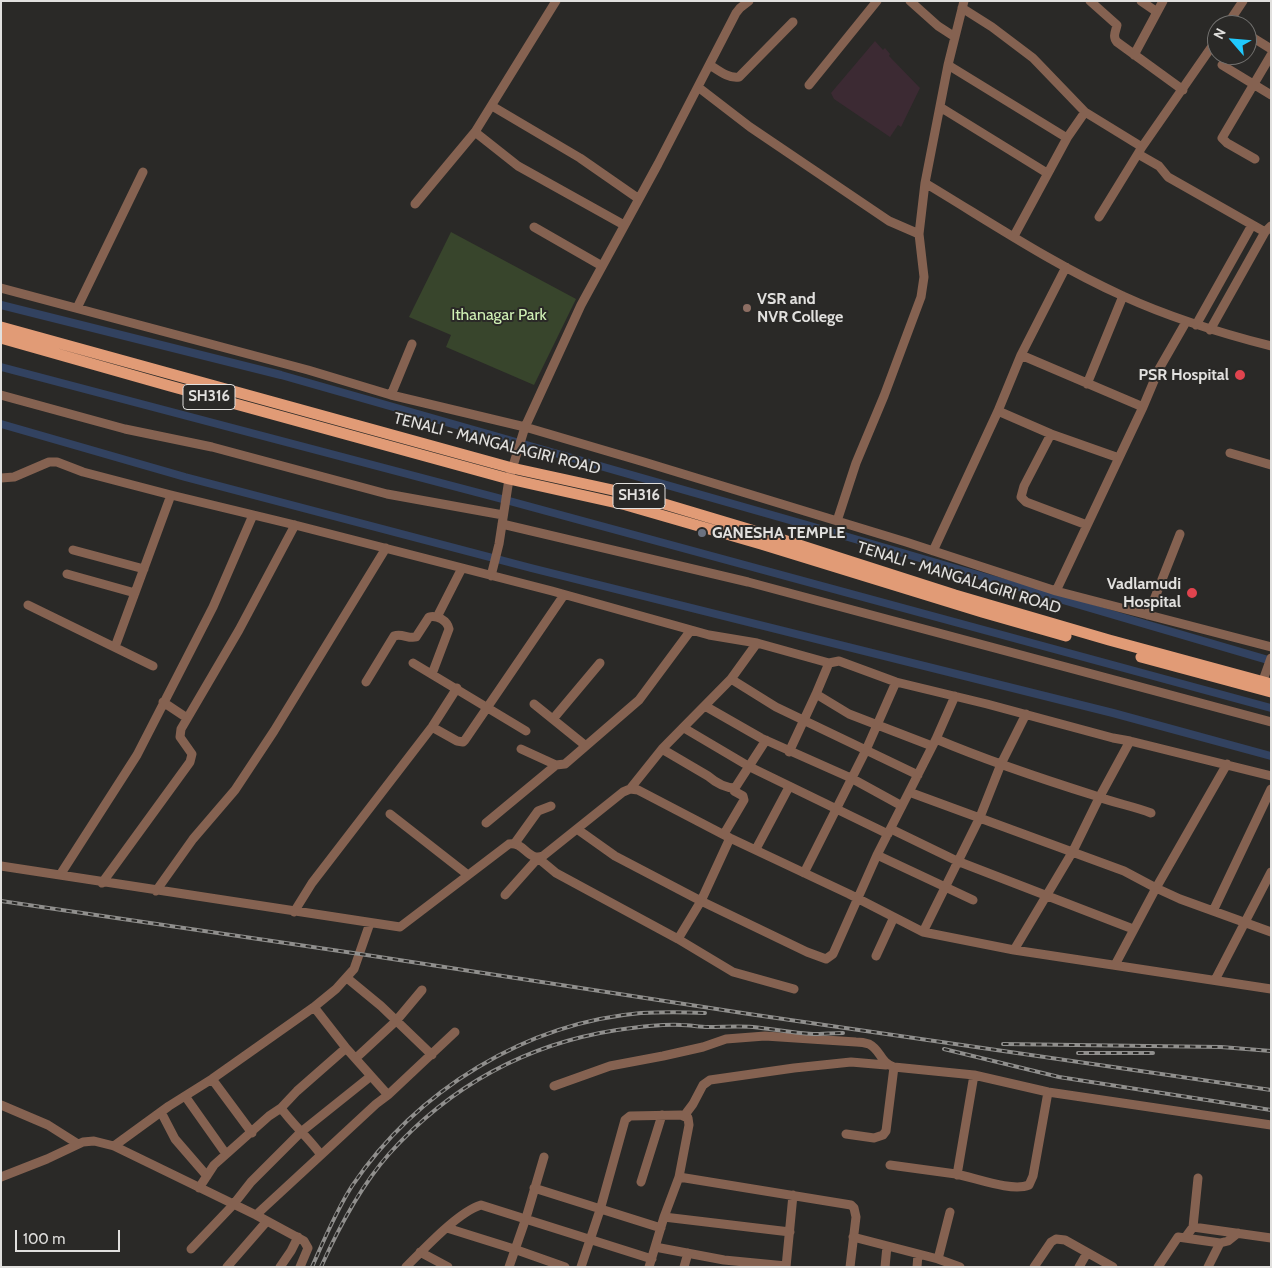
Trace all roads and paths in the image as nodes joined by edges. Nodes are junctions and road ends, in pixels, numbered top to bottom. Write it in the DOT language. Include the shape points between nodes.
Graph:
graph roads {
  1 [pos="556,1"];
  2 [pos="749,1"];
  3 [pos="876,1"];
  4 [pos="910,1"];
  5 [pos="1090,1"];
  6 [pos="1141,1"];
  7 [pos="1163,1"];
  8 [pos="1243,1"];
  9 [pos="737,4"];
  10 [pos="963,5"];
  11 [pos="1157,12"];
  12 [pos="1233,15"];
  13 [pos="793,22"];
  14 [pos="955,37"];
  15 [pos="1257,40"];
  16 [pos="1271,49"];
  17 [pos="1207,54"];
  18 [pos="1134,55"];
  19 [pos="1271,55"];
  20 [pos="710,65"];
  21 [pos="1222,65"];
  22 [pos="948,66"];
  23 [pos="809,85"];
  24 [pos="1253,85"];
  25 [pos="698,87"];
  26 [pos="1183,90"];
  27 [pos="1271,95"];
  28 [pos="492,106"];
  29 [pos="940,107"];
  30 [pos="1086,112"];
  31 [pos="475,132"];
  32 [pos="1067,138"];
  33 [pos="1140,151"];
  34 [pos="1254,159"];
  35 [pos="142,172"];
  36 [pos="1048,173"];
  37 [pos="925,184"];
  38 [pos="639,199"];
  39 [pos="415,204"];
  40 [pos="1099,218"];
  41 [pos="624,225"];
  42 [pos="534,227"];
  43 [pos="1263,228"];
  44 [pos="919,234"];
  45 [pos="1014,236"];
  46 [pos="602,266"];
  47 [pos="1066,266"];
  48 [pos="1,288"];
  49 [pos="1123,296"];
  50 [pos="77,308"];
  51 [pos="1186,322"];
  52 [pos="1196,325"];
  53 [pos="1,327"];
  54 [pos="1210,330"];
  55 [pos="1,338"];
  56 [pos="412,344"];
  57 [pos="1271,346"];
  58 [pos="1021,355"];
  59 [pos="1087,384"];
  60 [pos="1,395"];
  61 [pos="391,396"];
  62 [pos="1143,407"];
  63 [pos="998,411"];
  64 [pos="524,431"];
  65 [pos="1051,434"];
  66 [pos="1230,453"];
  67 [pos="1119,458"];
  68 [pos="1271,465"];
  69 [pos="511,474"];
  70 [pos="1,478"];
  71 [pos="171,495"];
  72 [pos="253,515"];
  73 [pos="503,515"];
  74 [pos="837,521"];
  75 [pos="295,524"];
  76 [pos="1087,525"];
  77 [pos="1180,534"];
  78 [pos="386,548"];
  79 [pos="73,550"];
  80 [pos="933,551"];
  81 [pos="462,568"];
  82 [pos="144,569"];
  83 [pos="67,574"];
  84 [pos="491,576"];
  85 [pos="1056,591"];
  86 [pos="135,593"];
  87 [pos="564,595"];
  88 [pos="28,605"];
  89 [pos="1148,615"];
  90 [pos="437,617"];
  91 [pos="691,630"];
  92 [pos="758,642"];
  93 [pos="115,647"];
  94 [pos="1271,647"];
  95 [pos="1271,658"];
  96 [pos="413,662"];
  97 [pos="600,663"];
  98 [pos="829,663"];
  99 [pos="154,666"];
  100 [pos="432,674"];
  101 [pos="731,678"];
  102 [pos="366,682"];
  103 [pos="896,682"];
  104 [pos="1266,685"];
  105 [pos="457,688"];
  106 [pos="816,694"];
  107 [pos="955,696"];
  108 [pos="163,702"];
  109 [pos="534,704"];
  110 [pos="705,706"];
  111 [pos="488,708"];
  112 [pos="1026,714"];
  113 [pos="187,718"];
  114 [pos="553,719"];
  115 [pos="804,721"];
  116 [pos="1271,722"];
  117 [pos="878,725"];
  118 [pos="432,727"];
  119 [pos="684,728"];
  120 [pos="526,731"];
  121 [pos="766,740"];
  122 [pos="1130,741"];
  123 [pos="934,742"];
  124 [pos="586,746"];
  125 [pos="521,749"];
  126 [pos="662,749"];
  127 [pos="866,750"];
  128 [pos="789,752"];
  129 [pos="1002,764"];
  130 [pos="1226,764"];
  131 [pos="556,765"];
  132 [pos="750,767"];
  133 [pos="918,775"];
  134 [pos="1271,776"];
  135 [pos="851,778"];
  136 [pos="735,788"];
  137 [pos="789,788"];
  138 [pos="630,789"];
  139 [pos="1271,789"];
  140 [pos="909,792"];
  141 [pos="1099,798"];
  142 [pos="551,806"];
  143 [pos="902,806"];
  144 [pos="837,810"];
  145 [pos="1151,813"];
  146 [pos="390,814"];
  147 [pos="980,817"];
  148 [pos="486,823"];
  149 [pos="577,829"];
  150 [pos="890,832"];
  151 [pos="727,836"];
  152 [pos="515,843"];
  153 [pos="756,849"];
  154 [pos="1074,851"];
  155 [pos="877,855"];
  156 [pos="538,858"];
  157 [pos="957,861"];
  158 [pos="1,866"];
  159 [pos="1271,872"];
  160 [pos="804,873"];
  161 [pos="60,875"];
  162 [pos="468,875"];
  163 [pos="102,883"];
  164 [pos="945,887"];
  165 [pos="1156,888"];
  166 [pos="156,891"];
  167 [pos="506,895"];
  168 [pos="1048,896"];
  169 [pos="858,898"];
  170 [pos="973,900"];
  171 [pos="701,901"];
  172 [pos="1213,911"];
  173 [pos="294,912"];
  174 [pos="894,917"];
  175 [pos="1246,922"];
  176 [pos="370,923"];
  177 [pos="1134,929"];
  178 [pos="923,932"];
  179 [pos="1271,932"];
  180 [pos="678,939"];
  181 [pos="1014,950"];
  182 [pos="876,956"];
  183 [pos="1115,966"];
  184 [pos="347,978"];
  185 [pos="1215,980"];
  186 [pos="794,989"];
  187 [pos="1271,989"];
  188 [pos="422,990"];
  189 [pos="314,1007"];
  190 [pos="396,1021"];
  191 [pos="455,1032"];
  192 [pos="346,1048"];
  193 [pos="432,1055"];
  194 [pos="356,1058"];
  195 [pos="890,1066"];
  196 [pos="974,1075"];
  197 [pos="371,1076"];
  198 [pos="212,1079"];
  199 [pos="554,1086"];
  200 [pos="1048,1092"];
  201 [pos="388,1095"];
  202 [pos="185,1096"];
  203 [pos="1,1105"];
  204 [pos="281,1108"];
  205 [pos="161,1112"];
  206 [pos="662,1115"];
  207 [pos="684,1116"];
  208 [pos="1271,1125"];
  209 [pos="301,1132"];
  210 [pos="252,1133"];
  211 [pos="846,1134"];
  212 [pos="78,1144"];
  213 [pos="114,1146"];
  214 [pos="226,1154"];
  215 [pos="321,1155"];
  216 [pos="544,1157"];
  217 [pos="890,1165"];
  218 [pos="957,1174"];
  219 [pos="207,1176"];
  220 [pos="1,1177"];
  221 [pos="679,1177"];
  222 [pos="1198,1178"];
  223 [pos="641,1182"];
  224 [pos="199,1188"];
  225 [pos="534,1188"];
  226 [pos="793,1195"];
  227 [pos="233,1205"];
  228 [pos="600,1210"];
  229 [pos="950,1212"];
  230 [pos="256,1215"];
  231 [pos="664,1216"];
  232 [pos="526,1218"];
  233 [pos="267,1221"];
  234 [pos="1193,1227"];
  235 [pos="447,1228"];
  236 [pos="661,1228"];
  237 [pos="790,1232"];
  238 [pos="1238,1233"];
  239 [pos="298,1237"];
  240 [pos="853,1237"];
  241 [pos="1185,1238"];
  242 [pos="1271,1238"];
  243 [pos="590,1239"];
  244 [pos="1220,1244"];
  245 [pos="888,1246"];
  246 [pos="655,1247"];
  247 [pos="192,1249"];
  248 [pos="514,1249"];
  249 [pos="420,1252"];
  250 [pos="688,1252"];
  251 [pos="918,1254"];
  252 [pos="1087,1254"];
  253 [pos="938,1259"];
  254 [pos="650,1263"];
  255 [pos="723,1263"];
  256 [pos="544,1264"];
  257 [pos="786,1266"];
  258 [pos="227,1267"];
  259 [pos="280,1267"];
  260 [pos="300,1267"];
  261 [pos="406,1267"];
  262 [pos="448,1267"];
  263 [pos="508,1267"];
  264 [pos="565,1267"];
  265 [pos="581,1267"];
  266 [pos="684,1267"];
  267 [pos="850,1267"];
  268 [pos="885,1267"];
  269 [pos="917,1267"];
  270 [pos="960,1267"];
  271 [pos="1034,1267"];
  272 [pos="1079,1267"];
  273 [pos="1113,1267"];
  274 [pos="1158,1267"];
  275 [pos="1208,1267"];
  1 -- 28 [label="street"];
  2 -- 9 [label="street"];
  3 -- 23 [label="street"];
  4 -- 14 [label="street"];
  5 -- 18 [label="street" via="1114,21 1117,25 1114,39"];
  6 -- 11 [label="street"];
  7 -- 11 [label="street"];
  8 -- 12 [label="street"];
  9 -- 20 [label="street"];
  10 -- 14 [label="street"];
  10 -- 30 [label="street" via="1033,58"];
  11 -- 18 [label="street"];
  13 -- 20 [label="street" via="739,76 733,78"];
  14 -- 22 [label="street"];
  15 -- 16 [label="street"];
  17 -- 26 [label="street"];
  18 -- 26 [label="street"];
  19 -- 24 [label="street"];
  20 -- 25 [label="street"];
  21 -- 24 [label="street"];
  22 -- 29 [label="street"];
  22 -- 32 [label="street"];
  24 -- 27 [label="street"];
  24 -- 34 [label="street" via="1222,138"];
  25 -- 38 [label="street"];
  25 -- 44 [label="street" via="750,127 888,221"];
  26 -- 33 [label="street"];
  28 -- 31 [label="street"];
  28 -- 38 [label="street" via="580,158"];
  29 -- 36 [label="street"];
  29 -- 37 [label="street"];
  30 -- 32 [label="street"];
  30 -- 33 [label="street"];
  31 -- 39 [label="street"];
  31 -- 41 [label="street" via="518,166"];
  32 -- 36 [label="street"];
  33 -- 40 [label="street"];
  33 -- 43 [label="street" via="1168,177"];
  35 -- 50 [label="street"];
  36 -- 45 [label="street"];
  37 -- 44 [label="street"];
  37 -- 45 [label="street"];
  38 -- 41 [label="street"];
  41 -- 46 [label="street"];
  42 -- 46 [label="street"];
  43 -- 52 [label="street"];
  43 -- 54 [label="street"];
  44 -- 74 [label="street" via="924,277 921,297 856,463"];
  45 -- 47 [label="street"];
  46 -- 64 [label="street"];
  47 -- 49 [label="street"];
  47 -- 58 [label="street"];
  48 -- 50 [label="street"];
  49 -- 51 [label="street"];
  49 -- 59 [label="street"];
  50 -- 61 [label="street" via="308,370"];
  51 -- 52 [label="street"];
  51 -- 62 [label="street" via="1159,369"];
  52 -- 54 [label="street"];
  53 -- 69 [label="main road, TENALI - MANGALAGIRI ROAD / SH316"];
  54 -- 57 [label="street"];
  55 -- 69 [label="main road, TENALI - MANGALAGIRI ROAD / SH316" via="207,396"];
  56 -- 61 [label="street"];
  58 -- 59 [label="street"];
  58 -- 63 [label="street"];
  59 -- 62 [label="street"];
  60 -- 73 [label="street" via="125,430 212,447 387,494"];
  61 -- 64 [label="street"];
  62 -- 67 [label="street"];
  63 -- 65 [label="street"];
  63 -- 80 [label="street"];
  64 -- 69 [label="street"];
  64 -- 74 [label="street" via="644,462"];
  65 -- 67 [label="street"];
  65 -- 76 [label="street" via="1021,496 1026,502"];
  66 -- 68 [label="street"];
  67 -- 76 [label="street"];
  69 -- 73 [label="street"];
  69 -- 104 [label="main road, TENALI - MANGALAGIRI ROAD / SH316" via="761,544 982,612"];
  70 -- 71 [label="street" via="14,477 49,462 57,462"];
  71 -- 72 [label="street"];
  71 -- 82 [label="street"];
  72 -- 75 [label="street"];
  72 -- 108 [label="street" via="213,607"];
  73 -- 84 [label="street"];
  73 -- 116 [label="street"];
  74 -- 80 [label="street"];
  75 -- 78 [label="street"];
  75 -- 113 [label="street" via="239,630"];
  76 -- 85 [label="street"];
  77 -- 89 [label="street"];
  78 -- 81 [label="street"];
  78 -- 166 [label="street" via="235,790 188,845"];
  79 -- 82 [label="street"];
  80 -- 85 [label="street"];
  81 -- 84 [label="street"];
  81 -- 90 [label="street"];
  82 -- 86 [label="street"];
  83 -- 86 [label="street"];
  84 -- 87 [label="street"];
  85 -- 89 [label="street"];
  86 -- 93 [label="street"];
  87 -- 91 [label="street"];
  87 -- 111 [label="street"];
  88 -- 93 [label="street"];
  89 -- 94 [label="street"];
  90 -- 100 [label="street" via="446,622 449,629"];
  90 -- 102 [label="street" via="429,617 416,637 394,636"];
  91 -- 92 [label="street"];
  91 -- 124 [label="street" via="639,700"];
  92 -- 98 [label="street"];
  92 -- 101 [label="street"];
  93 -- 99 [label="street"];
  95 -- 104 [label="street"];
  96 -- 100 [label="street"];
  97 -- 114 [label="street"];
  98 -- 103 [label="street" via="839,662"];
  98 -- 106 [label="street"];
  100 -- 105 [label="street"];
  101 -- 110 [label="street"];
  101 -- 115 [label="street"];
  103 -- 107 [label="street"];
  103 -- 117 [label="street"];
  105 -- 111 [label="street"];
  105 -- 118 [label="street"];
  106 -- 115 [label="street"];
  106 -- 117 [label="street" via="849,714"];
  107 -- 112 [label="street"];
  107 -- 123 [label="street"];
  108 -- 113 [label="street"];
  108 -- 161 [label="street" via="133,761"];
  109 -- 114 [label="street"];
  110 -- 119 [label="street"];
  110 -- 121 [label="street"];
  111 -- 118 [label="street" via="463,742"];
  111 -- 120 [label="street"];
  112 -- 122 [label="street"];
  112 -- 129 [label="street"];
  113 -- 163 [label="street" via="179,734 192,758"];
  114 -- 124 [label="street"];
  115 -- 127 [label="street"];
  115 -- 128 [label="street"];
  117 -- 123 [label="street"];
  117 -- 127 [label="street"];
  118 -- 173 [label="street" via="312,883"];
  119 -- 126 [label="street"];
  119 -- 132 [label="street"];
  121 -- 128 [label="street"];
  121 -- 132 [label="street"];
  122 -- 130 [label="street"];
  122 -- 141 [label="street"];
  123 -- 129 [label="street"];
  123 -- 133 [label="street"];
  124 -- 131 [label="street" via="565,764"];
  125 -- 131 [label="street"];
  126 -- 136 [label="street" via="713,781"];
  126 -- 138 [label="street"];
  127 -- 133 [label="street"];
  127 -- 135 [label="street"];
  128 -- 135 [label="street"];
  129 -- 141 [label="street"];
  129 -- 147 [label="street"];
  130 -- 134 [label="street"];
  130 -- 165 [label="street"];
  131 -- 148 [label="street"];
  132 -- 136 [label="street"];
  132 -- 137 [label="street"];
  133 -- 140 [label="street"];
  135 -- 143 [label="street"];
  135 -- 144 [label="street"];
  136 -- 151 [label="street" via="734,791 744,800"];
  137 -- 144 [label="street"];
  137 -- 153 [label="street"];
  138 -- 149 [label="street"];
  138 -- 151 [label="street" via="638,790"];
  139 -- 172 [label="street"];
  140 -- 143 [label="street"];
  140 -- 147 [label="street"];
  141 -- 145 [label="street"];
  141 -- 154 [label="street"];
  142 -- 152 [label="street" via="538,811"];
  143 -- 150 [label="street"];
  144 -- 150 [label="street"];
  144 -- 160 [label="street"];
  146 -- 162 [label="street"];
  147 -- 154 [label="street"];
  147 -- 157 [label="street"];
  149 -- 156 [label="street"];
  149 -- 171 [label="street" via="615,856"];
  150 -- 155 [label="street"];
  150 -- 157 [label="street"];
  151 -- 153 [label="street"];
  151 -- 171 [label="street"];
  152 -- 156 [label="street"];
  152 -- 162 [label="street" via="509,844"];
  153 -- 160 [label="street"];
  154 -- 165 [label="street" via="1124,870"];
  154 -- 168 [label="street"];
  155 -- 164 [label="street"];
  155 -- 169 [label="street"];
  156 -- 167 [label="street"];
  156 -- 180 [label="street" via="556,873"];
  157 -- 164 [label="street"];
  157 -- 168 [label="street"];
  158 -- 161 [label="street"];
  159 -- 175 [label="street"];
  160 -- 169 [label="street"];
  161 -- 163 [label="street"];
  162 -- 176 [label="street" via="400,927"];
  163 -- 166 [label="street"];
  164 -- 170 [label="street"];
  164 -- 178 [label="street"];
  165 -- 172 [label="street"];
  165 -- 177 [label="street"];
  166 -- 173 [label="street"];
  168 -- 177 [label="street"];
  168 -- 181 [label="street"];
  169 -- 171 [label="street" via="833,954 826,959"];
  169 -- 174 [label="street"];
  171 -- 180 [label="street"];
  172 -- 175 [label="street"];
  173 -- 176 [label="street"];
  174 -- 178 [label="street"];
  174 -- 182 [label="street"];
  175 -- 179 [label="street"];
  175 -- 185 [label="street"];
  176 -- 184 [label="street" via="354,969"];
  177 -- 183 [label="street"];
  178 -- 181 [label="street"];
  180 -- 186 [label="street" via="741,976"];
  181 -- 183 [label="street"];
  183 -- 185 [label="street"];
  184 -- 189 [label="street"];
  184 -- 190 [label="street"];
  185 -- 187 [label="street"];
  188 -- 190 [label="street"];
  189 -- 192 [label="street"];
  189 -- 198 [label="street"];
  190 -- 193 [label="street"];
  190 -- 194 [label="street"];
  191 -- 193 [label="street"];
  192 -- 194 [label="street"];
  192 -- 204 [label="street"];
  193 -- 201 [label="street"];
  194 -- 197 [label="street"];
  195 -- 196 [label="street"];
  195 -- 199 [label="street" via="869,1044 765,1036 726,1039 703,1047 610,1066"];
  195 -- 207 [label="street" via="851,1062 710,1080 702,1084"];
  195 -- 211 [label="street" via="883,1135 874,1138"];
  196 -- 200 [label="street"];
  196 -- 218 [label="street"];
  197 -- 201 [label="street"];
  197 -- 209 [label="street"];
  198 -- 202 [label="street"];
  198 -- 210 [label="street"];
  200 -- 208 [label="street"];
  200 -- 218 [label="street" via="1029,1185 1011,1186"];
  201 -- 215 [label="street"];
  202 -- 205 [label="street"];
  202 -- 214 [label="street"];
  203 -- 212 [label="street" via="48,1125"];
  204 -- 209 [label="street"];
  204 -- 210 [label="street"];
  205 -- 213 [label="street"];
  205 -- 219 [label="street" via="176,1139"];
  206 -- 207 [label="street"];
  206 -- 223 [label="street"];
  206 -- 228 [label="street" via="630,1116 625,1120"];
  207 -- 221 [label="street" via="690,1125"];
  209 -- 215 [label="street"];
  209 -- 227 [label="street" via="251,1182"];
  210 -- 214 [label="street"];
  212 -- 213 [label="street" via="89,1140"];
  212 -- 220 [label="street"];
  213 -- 224 [label="street"];
  214 -- 219 [label="street"];
  215 -- 230 [label="street"];
  216 -- 225 [label="street"];
  217 -- 218 [label="street"];
  219 -- 224 [label="street"];
  221 -- 226 [label="street"];
  221 -- 231 [label="street"];
  222 -- 234 [label="street"];
  224 -- 227 [label="street"];
  225 -- 228 [label="street"];
  225 -- 232 [label="street"];
  226 -- 237 [label="street"];
  226 -- 240 [label="street" via="854,1208"];
  227 -- 230 [label="street"];
  227 -- 247 [label="street"];
  228 -- 236 [label="street"];
  228 -- 243 [label="street"];
  229 -- 253 [label="street"];
  230 -- 233 [label="street"];
  231 -- 236 [label="street"];
  231 -- 237 [label="street"];
  232 -- 235 [label="street" via="481,1205"];
  232 -- 243 [label="street"];
  232 -- 248 [label="street"];
  233 -- 239 [label="street"];
  233 -- 258 [label="street"];
  234 -- 238 [label="street"];
  234 -- 241 [label="street"];
  235 -- 248 [label="street"];
  235 -- 249 [label="street"];
  236 -- 246 [label="street"];
  237 -- 257 [label="street"];
  238 -- 242 [label="street"];
  238 -- 244 [label="street"];
  239 -- 259 [label="street"];
  239 -- 260 [label="street" via="308,1248"];
  240 -- 245 [label="street"];
  240 -- 267 [label="street"];
  241 -- 244 [label="street"];
  241 -- 274 [label="street" via="1178,1237"];
  243 -- 254 [label="street"];
  243 -- 265 [label="street"];
  244 -- 275 [label="street"];
  245 -- 251 [label="street"];
  245 -- 268 [label="street"];
  246 -- 250 [label="street"];
  246 -- 254 [label="street"];
  248 -- 256 [label="street"];
  248 -- 263 [label="street"];
  249 -- 261 [label="street"];
  249 -- 262 [label="street"];
  250 -- 255 [label="street"];
  250 -- 266 [label="street"];
  251 -- 253 [label="street"];
  251 -- 269 [label="street"];
  252 -- 271 [label="street" via="1065,1240 1056,1239"];
  252 -- 272 [label="street"];
  252 -- 273 [label="street"];
  253 -- 270 [label="street"];
  255 -- 257 [label="street"];
  256 -- 264 [label="street"];
}
